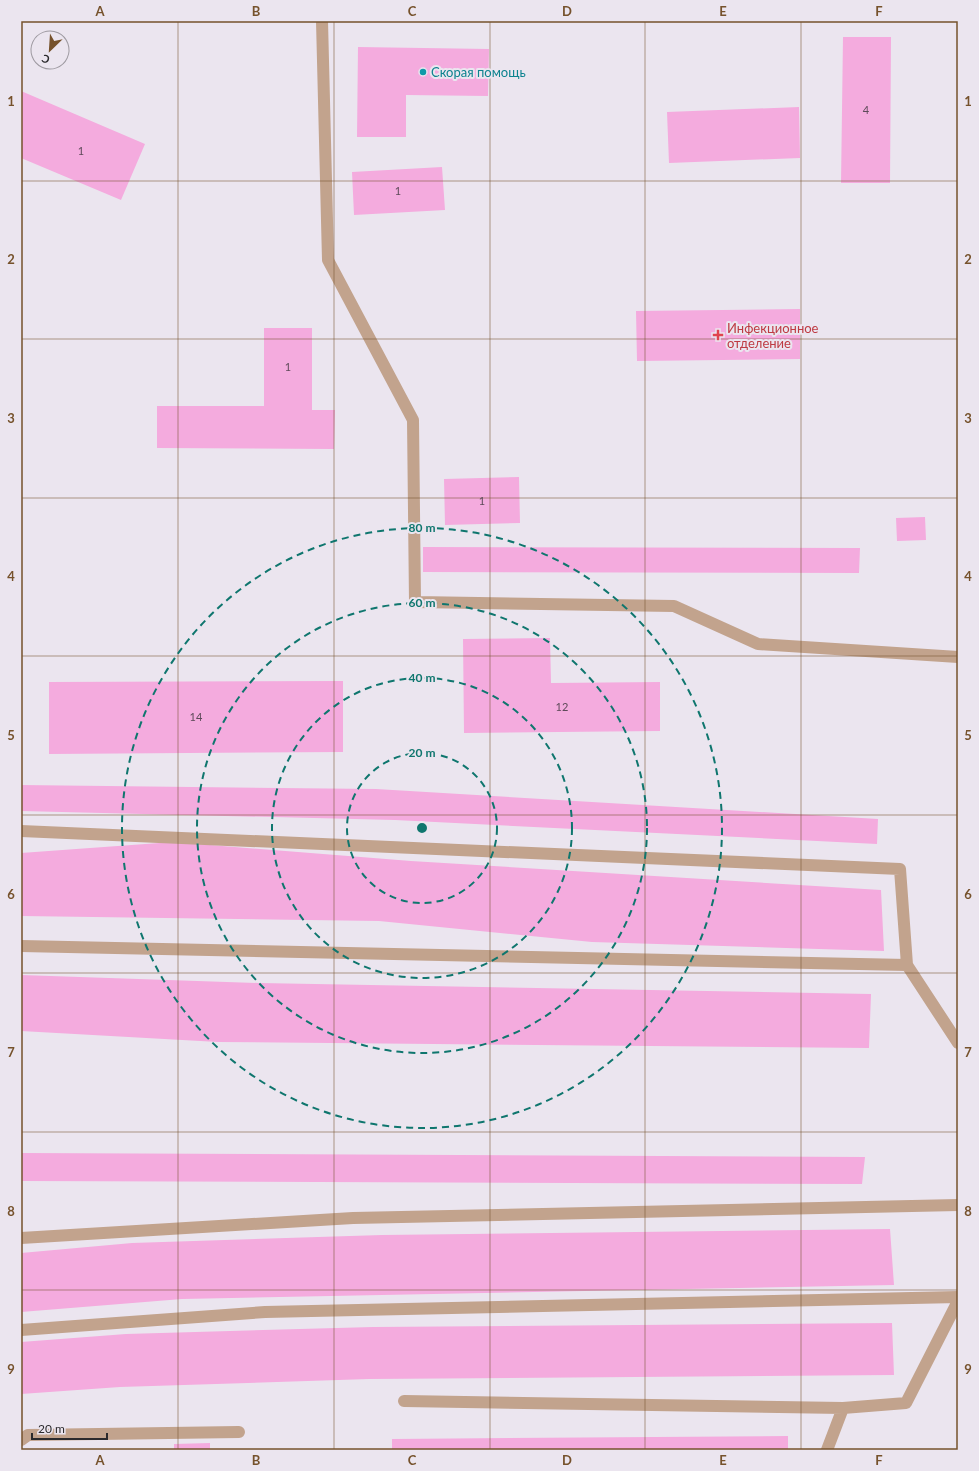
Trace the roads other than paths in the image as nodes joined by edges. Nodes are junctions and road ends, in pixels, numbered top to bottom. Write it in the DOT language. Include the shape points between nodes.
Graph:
graph roads {
  1 [pos="322,21"];
  2 [pos="958,656"];
  3 [pos="21,831"];
  4 [pos="21,946"];
  5 [pos="907,965"];
  6 [pos="958,1043"];
  7 [pos="958,1205"];
  8 [pos="21,1238"];
  9 [pos="958,1297"];
  10 [pos="958,1301"];
  11 [pos="21,1330"];
  12 [pos="404,1401"];
  13 [pos="843,1408"];
  14 [pos="239,1432"];
  15 [pos="21,1440"];
  16 [pos="827,1450"];
  1 -- 2 [label="lane" via="328,260 414,420 415,602 674,606 758,644"];
  3 -- 5 [label="lane" via="900,869"];
  4 -- 5 [label="lane"];
  5 -- 6 [label="lane"];
  7 -- 8 [label="lane" via="353,1218"];
  9 -- 11 [label="lane" via="265,1312"];
  10 -- 13 [label="lane" via="906,1403"];
  12 -- 13 [label="lane"];
  13 -- 16 [label="lane"];
  14 -- 15 [label="lane" via="28,1435"];
}
